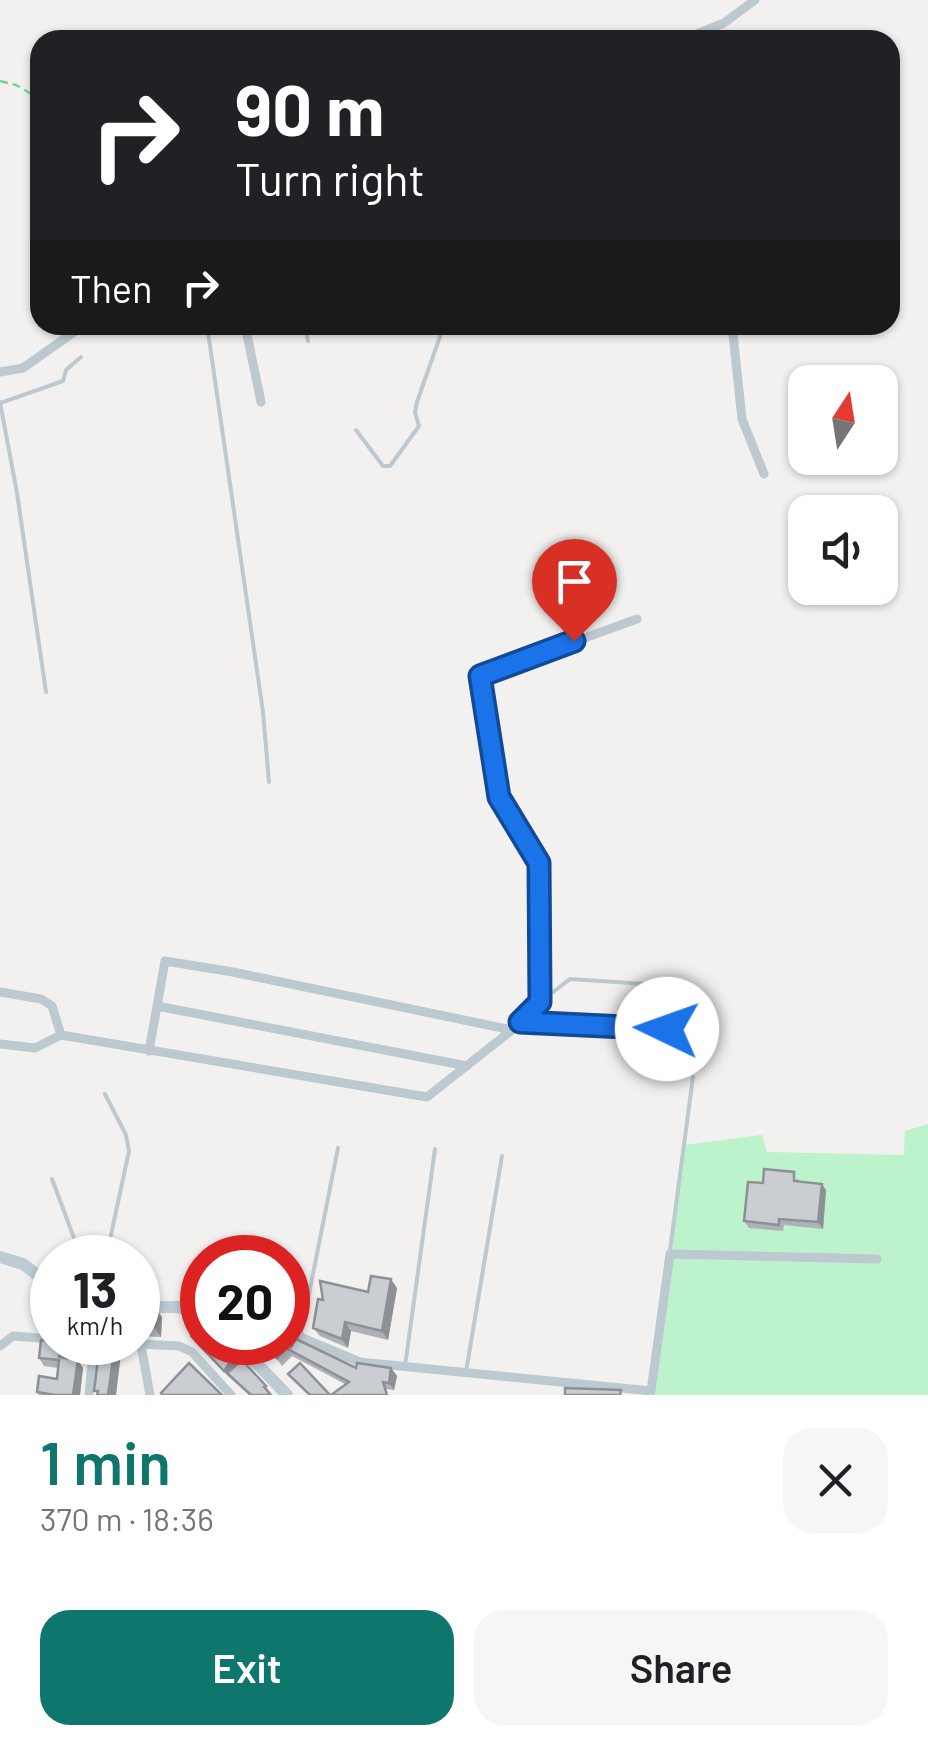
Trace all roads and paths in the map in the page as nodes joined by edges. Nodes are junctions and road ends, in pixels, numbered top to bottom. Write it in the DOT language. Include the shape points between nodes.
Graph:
graph roads {
  1 [pos="754,0"];
  2 [pos="707,30"];
  3 [pos="0,81"];
  4 [pos="30,93"];
  5 [pos="70,335"];
  6 [pos="208,335"];
  7 [pos="247,335"];
  8 [pos="307,335"];
  9 [pos="440,335"];
  10 [pos="733,335"];
  11 [pos="308,341"];
  12 [pos="81,357"];
  13 [pos="0,372"];
  14 [pos="262,402"];
  15 [pos="0,403"];
  16 [pos="356,430"];
  17 [pos="764,474"];
  18 [pos="637,620"];
  19 [pos="46,692"];
  20 [pos="269,782"];
  21 [pos="0,992"];
  22 [pos="540,1002"];
  23 [pos="158,1006"];
  24 [pos="520,1022"];
  25 [pos="512,1030"];
  26 [pos="61,1035"];
  27 [pos="0,1044"];
  28 [pos="149,1051"];
  29 [pos="467,1066"];
  30 [pos="693,1077"];
  31 [pos="105,1094"];
  32 [pos="338,1148"];
  33 [pos="435,1149"];
  34 [pos="502,1156"];
  35 [pos="52,1179"];
  36 [pos="73,1235"];
  37 [pos="111,1235"];
  38 [pos="670,1254"];
  39 [pos="0,1257"];
  40 [pos="877,1259"];
  41 [pos="30,1269"];
  42 [pos="310,1289"];
  43 [pos="30,1337"];
  44 [pos="310,1343"];
  45 [pos="0,1346"];
  46 [pos="160,1346"];
  47 [pos="93,1365"];
  48 [pos="145,1365"];
  49 [pos="259,1365"];
  50 [pos="405,1366"];
  51 [pos="466,1372"];
  52 [pos="89,1395"];
  53 [pos="150,1395"];
  54 [pos="231,1395"];
  55 [pos="288,1395"];
  1 -- 2 [label="street"];
  3 -- 4 [label="path"];
  5 -- 13 [label="street" via="22,368"];
  6 -- 20 [label="lane"];
  7 -- 14 [label="street"];
  8 -- 11 [label="lane"];
  9 -- 16 [label="lane" via="417,402 419,426 390,466 382,466"];
  10 -- 17 [label="street" via="742,418"];
  12 -- 15 [label="lane" via="63,381"];
  15 -- 19 [label="lane"];
  18 -- 22 [label="street" via="480,676 499,797 539,863"];
  21 -- 26 [label="street" via="52,1006"];
  22 -- 24 [label="street"];
  22 -- 24 [label="lane" via="570,979 660,986 668,991 667,1029"];
  23 -- 25 [label="street" via="165,962"];
  23 -- 28 [label="street"];
  23 -- 29 [label="street"];
  24 -- 25 [label="street"];
  25 -- 29 [label="street"];
  26 -- 27 [label="street" via="35,1048"];
  26 -- 28 [label="street"];
  28 -- 29 [label="street" via="427,1097"];
  30 -- 38 [label="lane"];
  31 -- 37 [label="lane" via="129,1151"];
  32 -- 42 [label="lane"];
  33 -- 50 [label="lane"];
  34 -- 51 [label="lane"];
  35 -- 36 [label="lane"];
  38 -- 40 [label="street"];
  38 -- 51 [label="street" via="650,1391"];
  39 -- 41 [label="main road"];
  43 -- 45 [label="street" via="13,1336"];
  44 -- 50 [label="street" via="360,1362"];
  46 -- 54 [label="street" via="192,1352"];
  47 -- 52 [label="street"];
  48 -- 53 [label="street"];
  49 -- 55 [label="main road"];
  50 -- 51 [label="street"];
}
